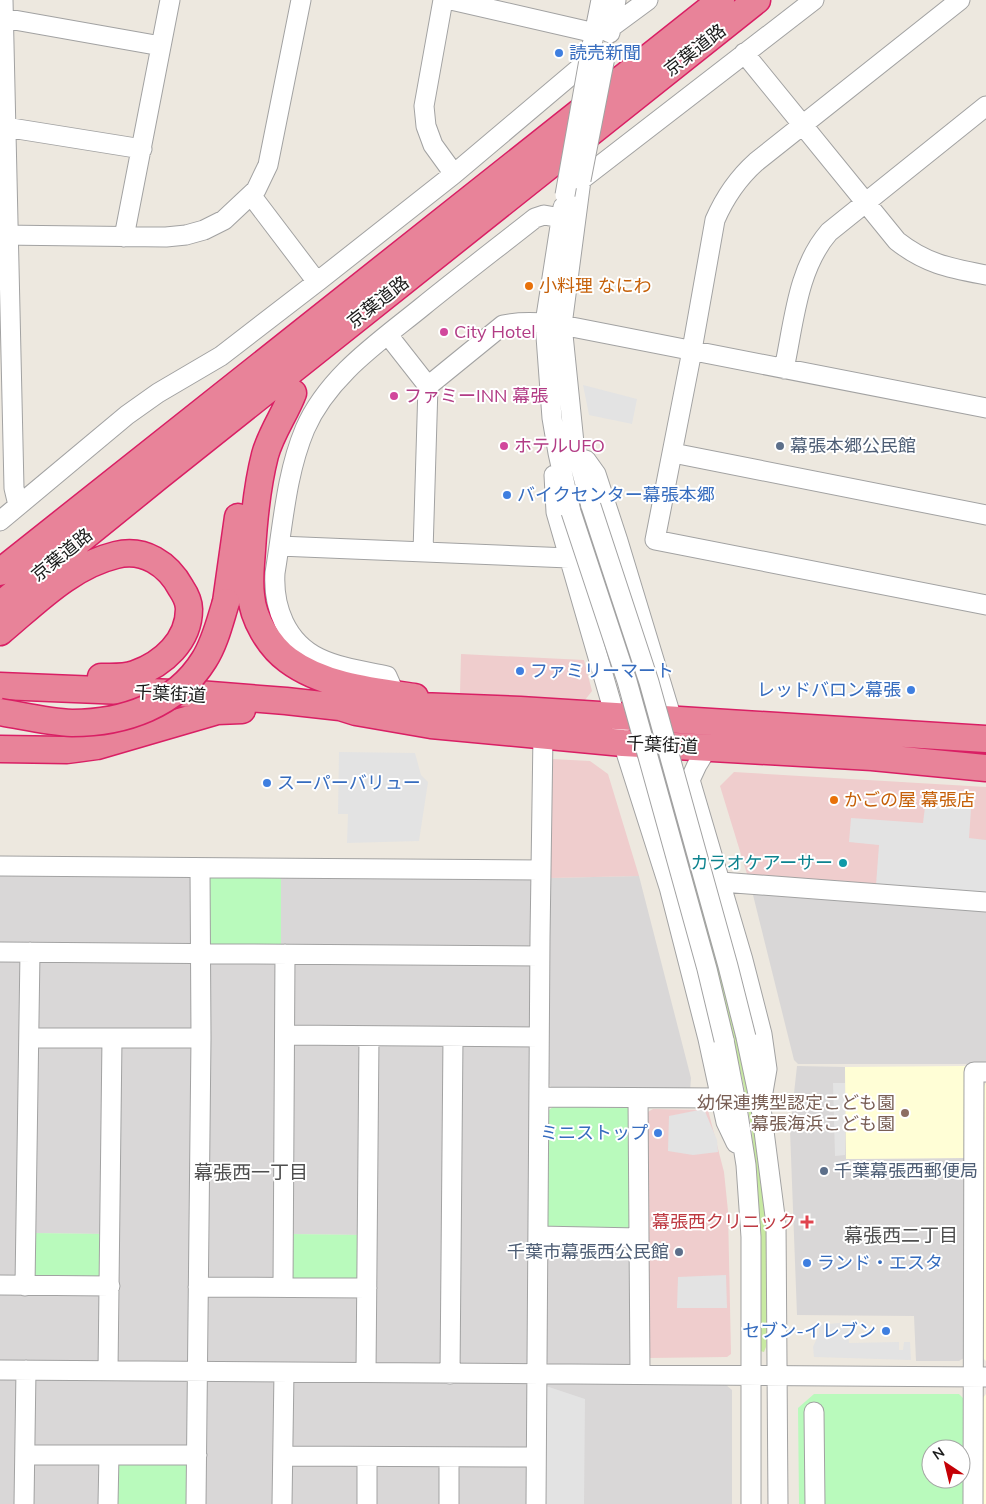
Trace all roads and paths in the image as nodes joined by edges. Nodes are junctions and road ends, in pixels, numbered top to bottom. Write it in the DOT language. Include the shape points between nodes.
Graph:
graph roads {
  1 [pos="170,0"];
  2 [pos="301,0"];
  3 [pos="444,0"];
  4 [pos="451,0"];
  5 [pos="601,0"];
  6 [pos="616,0"];
  7 [pos="648,0"];
  8 [pos="721,0"];
  9 [pos="757,0"];
  10 [pos="814,0"];
  11 [pos="960,0"];
  12 [pos="3,9"];
  13 [pos="603,31"];
  14 [pos="161,46"];
  15 [pos="744,53"];
  16 [pos="589,60"];
  17 [pos="986,106"];
  18 [pos="804,125"];
  19 [pos="5,127"];
  20 [pos="142,148"];
  21 [pos="454,174"];
  22 [pos="581,180"];
  23 [pos="250,195"];
  24 [pos="865,203"];
  25 [pos="561,218"];
  26 [pos="4,234"];
  27 [pos="124,237"];
  28 [pos="986,275"];
  29 [pos="318,282"];
  30 [pos="391,291"];
  31 [pos="553,324"];
  32 [pos="388,335"];
  33 [pos="692,351"];
  34 [pos="784,369"];
  35 [pos="428,386"];
  36 [pos="294,393"];
  37 [pos="986,408"];
  38 [pos="180,430"];
  39 [pos="574,443"];
  40 [pos="558,453"];
  41 [pos="673,453"];
  42 [pos="18,505"];
  43 [pos="986,515"];
  44 [pos="0,521"];
  45 [pos="279,546"];
  46 [pos="0,551"];
  47 [pos="423,552"];
  48 [pos="569,558"];
  49 [pos="0,572"];
  50 [pos="0,605"];
  51 [pos="986,606"];
  52 [pos="0,632"];
  53 [pos="0,682"];
  54 [pos="0,686"];
  55 [pos="395,694"];
  56 [pos="286,701"];
  57 [pos="340,707"];
  58 [pos="444,707"];
  59 [pos="0,712"];
  60 [pos="615,716"];
  61 [pos="672,719"];
  62 [pos="543,735"];
  63 [pos="986,739"];
  64 [pos="623,743"];
  65 [pos="651,745"];
  66 [pos="708,747"];
  67 [pos="0,749"];
  68 [pos="986,768"];
  69 [pos="0,866"];
  70 [pos="200,868"];
  71 [pos="540,870"];
  72 [pos="721,882"];
  73 [pos="986,902"];
  74 [pos="0,952"];
  75 [pos="30,952"];
  76 [pos="201,953"];
  77 [pos="285,954"];
  78 [pos="539,956"];
  79 [pos="286,1035"];
  80 [pos="369,1036"];
  81 [pos="453,1037"];
  82 [pos="539,1037"];
  83 [pos="29,1038"];
  84 [pos="112,1038"];
  85 [pos="201,1038"];
  86 [pos="986,1072"];
  87 [pos="539,1097"];
  88 [pos="638,1098"];
  89 [pos="720,1098"];
  90 [pos="760,1108"];
  91 [pos="746,1165"];
  92 [pos="538,1236"];
  93 [pos="640,1238"];
  94 [pos="0,1285"];
  95 [pos="25,1286"];
  96 [pos="110,1286"];
  97 [pos="198,1287"];
  98 [pos="283,1287"];
  99 [pos="367,1288"];
  100 [pos="0,1370"];
  101 [pos="26,1370"];
  102 [pos="108,1370"];
  103 [pos="197,1372"];
  104 [pos="284,1372"];
  105 [pos="366,1372"];
  106 [pos="450,1374"];
  107 [pos="537,1374"];
  108 [pos="640,1374"];
  109 [pos="751,1375"];
  110 [pos="777,1375"];
  111 [pos="980,1377"];
  112 [pos="814,1412"];
  113 [pos="25,1455"];
  114 [pos="109,1455"];
  115 [pos="197,1455"];
  116 [pos="283,1456"];
  117 [pos="367,1456"];
  118 [pos="449,1457"];
  119 [pos="536,1457"];
  120 [pos="24,1504"];
  121 [pos="108,1504"];
  122 [pos="196,1504"];
  123 [pos="282,1504"];
  124 [pos="367,1504"];
  125 [pos="449,1504"];
  126 [pos="536,1504"];
  127 [pos="751,1504"];
  128 [pos="778,1504"];
  129 [pos="815,1504"];
  130 [pos="973,1504"];
  1 -- 14 [label="street"];
  2 -- 23 [label="street" via="272,150 262,178"];
  3 -- 21 [label="street" via="424,106 426,126 433,145"];
  4 -- 13 [label="street"];
  5 -- 13 [label="street"];
  6 -- 13 [label="street"];
  7 -- 13 [label="street"];
  8 -- 38 [label="highway, 京葉道路"];
  9 -- 30 [label="highway, 京葉道路"];
  10 -- 15 [label="street"];
  11 -- 18 [label="street"];
  12 -- 14 [label="street"];
  12 -- 19 [label="street"];
  13 -- 16 [label="street"];
  13 -- 22 [label="street, bridge" via="606,52"];
  14 -- 20 [label="street"];
  15 -- 18 [label="street"];
  15 -- 22 [label="street"];
  16 -- 21 [label="street"];
  16 -- 25 [label="street, bridge"];
  17 -- 24 [label="street"];
  18 -- 24 [label="street"];
  18 -- 33 [label="street" via="744,172 722,203 714,220"];
  19 -- 20 [label="street"];
  19 -- 26 [label="street"];
  20 -- 27 [label="street"];
  21 -- 29 [label="street"];
  22 -- 31 [label="street"];
  23 -- 27 [label="street" via="224,220 186,236"];
  23 -- 29 [label="street"];
  24 -- 28 [label="street" via="893,237 911,252 932,262"];
  24 -- 34 [label="street" via="829,232 813,253 804,272"];
  25 -- 31 [label="street"];
  25 -- 32 [label="street" via="535,218"];
  26 -- 27 [label="street"];
  26 -- 42 [label="street" via="14,488"];
  29 -- 42 [label="street" via="221,356 127,415"];
  30 -- 36 [label="highway" via="381,310 346,339"];
  30 -- 50 [label="highway, 京葉道路"];
  31 -- 33 [label="street"];
  31 -- 35 [label="street" via="503,325"];
  31 -- 39 [label="street"];
  31 -- 40 [label="street" via="551,409"];
  32 -- 35 [label="street"];
  32 -- 45 [label="street" via="332,386 309,421 289,481"];
  33 -- 34 [label="street"];
  33 -- 41 [label="street"];
  34 -- 37 [label="street"];
  35 -- 47 [label="street"];
  36 -- 55 [label="highway" via="268,446 258,485 251,573 255,612 274,647 288,660 322,678"];
  36 -- 59 [label="highway, bridge" via="255,453 239,506 226,602 212,646 190,679 177,691 138,713 95,722 48,721"];
  38 -- 46 [label="highway" via="148,444"];
  38 -- 49 [label="highway, 京葉道路"];
  39 -- 61 [label="street" via="596,474"];
  39 -- 90 [label="street, bridge" via="591,506 649,682 728,966"];
  40 -- 48 [label="street" via="554,473 556,512"];
  40 -- 91 [label="street, bridge" via="571,512 627,680 707,969 724,1040"];
  41 -- 43 [label="street"];
  41 -- 51 [label="street" via="655,540"];
  42 -- 44 [label="street"];
  45 -- 47 [label="street"];
  45 -- 55 [label="street" via="274,588 280,616 295,640 318,658 387,676"];
  47 -- 48 [label="street"];
  48 -- 60 [label="street"];
  52 -- 53 [label="highway" via="61,581 96,561 117,554 134,553 164,564 185,594 189,607 183,636 172,651 133,675"];
  54 -- 56 [label="highway, 千葉街道"];
  55 -- 58 [label="highway" via="427,698"];
  56 -- 57 [label="highway, 千葉街道"];
  56 -- 67 [label="highway" via="270,709 217,711 97,746 66,750"];
  57 -- 58 [label="highway, 千葉街道" via="356,704"];
  57 -- 62 [label="highway, 千葉街道" via="431,725"];
  58 -- 60 [label="highway, 千葉街道"];
  60 -- 61 [label="highway, 千葉街道"];
  60 -- 65 [label="street" via="623,728"];
  61 -- 63 [label="highway, 千葉街道"];
  62 -- 64 [label="highway, 千葉街道"];
  62 -- 71 [label="street"];
  64 -- 65 [label="highway, 千葉街道"];
  64 -- 89 [label="street" via="669,887"];
  65 -- 66 [label="highway, 千葉街道"];
  66 -- 68 [label="highway, 千葉街道"];
  66 -- 72 [label="street" via="690,780"];
  69 -- 70 [label="street"];
  70 -- 71 [label="street"];
  70 -- 76 [label="street"];
  71 -- 78 [label="street"];
  72 -- 73 [label="street"];
  72 -- 90 [label="street" via="762,1034 767,1069"];
  74 -- 75 [label="street"];
  75 -- 76 [label="street"];
  75 -- 83 [label="street"];
  76 -- 77 [label="street"];
  76 -- 85 [label="street"];
  77 -- 78 [label="street"];
  77 -- 79 [label="street"];
  78 -- 82 [label="street"];
  79 -- 80 [label="street"];
  79 -- 98 [label="street"];
  80 -- 81 [label="street"];
  80 -- 99 [label="street"];
  81 -- 82 [label="street"];
  81 -- 106 [label="street"];
  82 -- 87 [label="street"];
  83 -- 84 [label="street"];
  83 -- 95 [label="street"];
  84 -- 85 [label="street"];
  84 -- 96 [label="street"];
  85 -- 97 [label="street"];
  86 -- 111 [label="street" via="974,1072"];
  87 -- 88 [label="street"];
  87 -- 92 [label="street"];
  88 -- 89 [label="street"];
  88 -- 93 [label="street"];
  89 -- 91 [label="street" via="726,1122"];
  90 -- 110 [label="street" via="776,1224"];
  91 -- 109 [label="street" via="751,1237"];
  92 -- 93 [label="street"];
  92 -- 107 [label="street"];
  93 -- 108 [label="street"];
  94 -- 95 [label="street"];
  95 -- 96 [label="street"];
  96 -- 102 [label="street"];
  97 -- 98 [label="street"];
  97 -- 103 [label="street"];
  98 -- 99 [label="street"];
  99 -- 105 [label="street"];
  100 -- 101 [label="street"];
  101 -- 102 [label="street"];
  101 -- 113 [label="street"];
  102 -- 103 [label="street"];
  103 -- 104 [label="street"];
  103 -- 115 [label="street"];
  104 -- 105 [label="street"];
  104 -- 116 [label="street"];
  105 -- 106 [label="street"];
  106 -- 107 [label="street"];
  107 -- 108 [label="street"];
  107 -- 119 [label="street"];
  108 -- 109 [label="street"];
  109 -- 110 [label="street"];
  109 -- 127 [label="street"];
  110 -- 111 [label="street"];
  110 -- 128 [label="street"];
  111 -- 130 [label="street"];
  112 -- 129 [label="street"];
  113 -- 114 [label="street"];
  113 -- 120 [label="street"];
  114 -- 115 [label="street"];
  114 -- 121 [label="street"];
  115 -- 122 [label="street"];
  116 -- 117 [label="street"];
  116 -- 123 [label="street"];
  117 -- 118 [label="street"];
  117 -- 124 [label="street"];
  118 -- 119 [label="street"];
  118 -- 125 [label="street"];
  119 -- 126 [label="street"];
}
